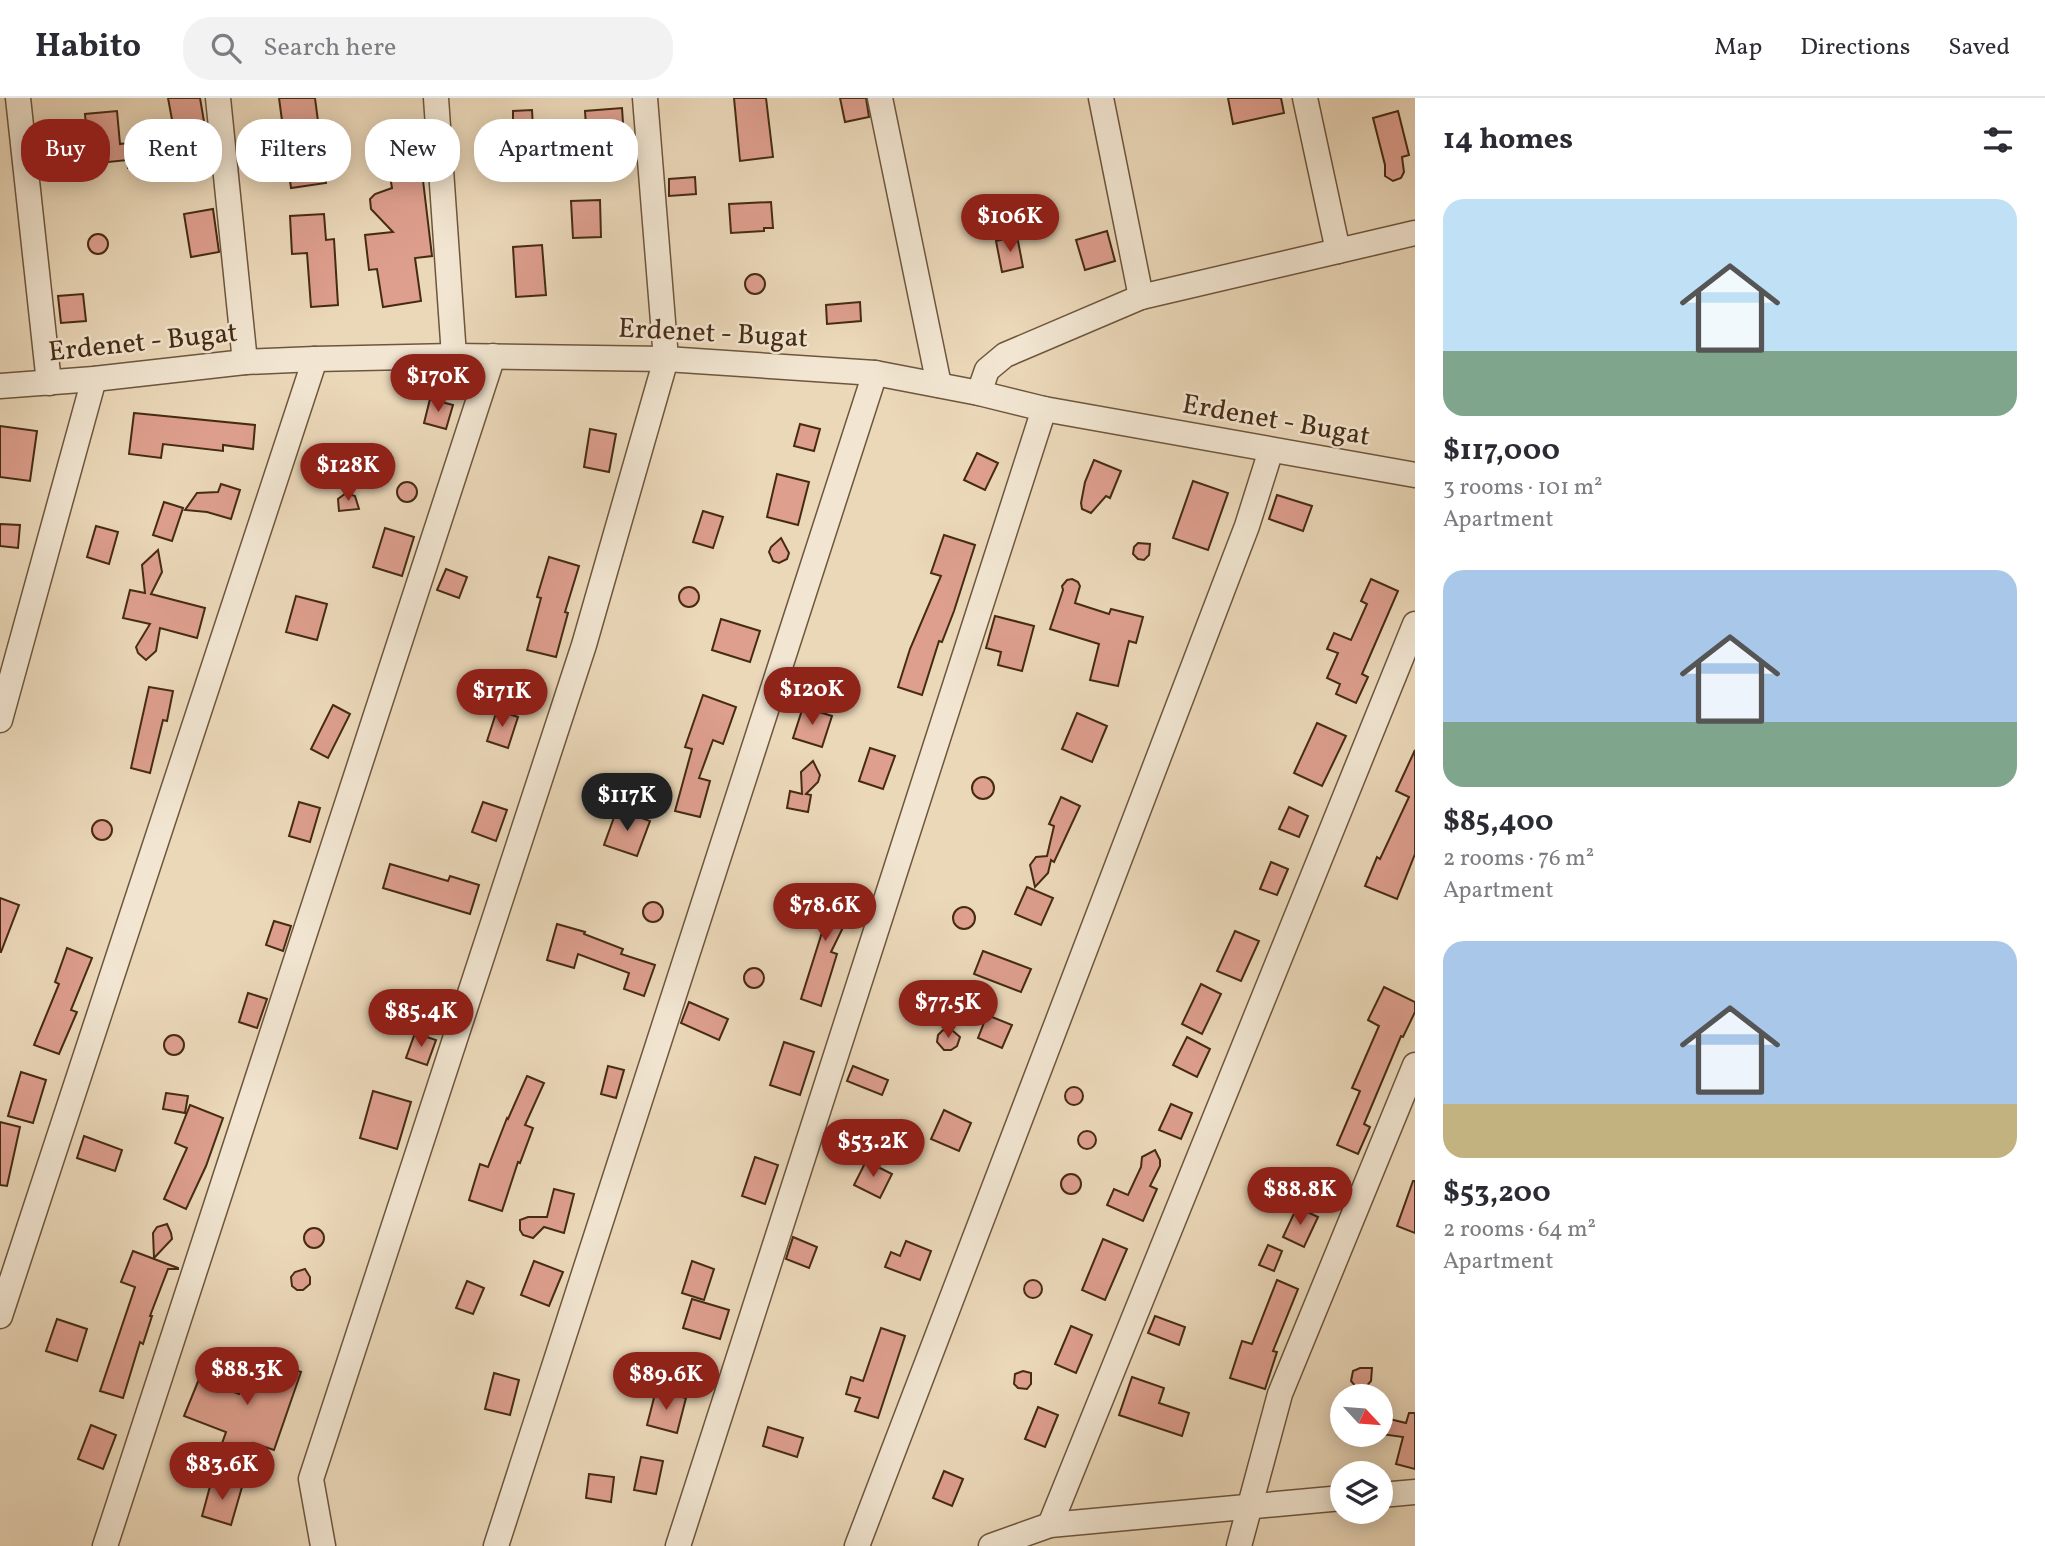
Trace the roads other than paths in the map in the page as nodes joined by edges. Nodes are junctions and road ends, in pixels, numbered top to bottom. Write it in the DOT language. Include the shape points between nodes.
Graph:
graph roads {
  1 [pos="18,98"];
  2 [pos="218,98"];
  3 [pos="436,98"];
  4 [pos="645,98"];
  5 [pos="880,98"];
  6 [pos="1101,98"];
  7 [pos="1305,98"];
  8 [pos="1415,233"];
  9 [pos="1338,251"];
  10 [pos="1142,297"];
  11 [pos="454,356"];
  12 [pos="493,356"];
  13 [pos="315,359"];
  14 [pos="666,359"];
  15 [pos="244,362"];
  16 [pos="875,373"];
  17 [pos="94,379"];
  18 [pos="49,383"];
  19 [pos="939,385"];
  20 [pos="0,386"];
  21 [pos="979,393"];
  22 [pos="1044,409"];
  23 [pos="1271,450"];
  24 [pos="1415,475"];
  25 [pos="1415,624"];
  26 [pos="0,720"];
  27 [pos="1415,1065"];
  28 [pos="0,1316"];
  29 [pos="1415,1492"];
  30 [pos="1393,1494"];
  31 [pos="1330,1499"];
  32 [pos="1249,1507"];
  33 [pos="1050,1525"];
  34 [pos="105,1546"];
  35 [pos="323,1546"];
  36 [pos="496,1546"];
  37 [pos="678,1546"];
  38 [pos="857,1546"];
  39 [pos="991,1546"];
  40 [pos="1240,1546"];
  1 -- 18 [label="street"];
  2 -- 15 [label="street"];
  3 -- 11 [label="street"];
  4 -- 14 [label="street"];
  5 -- 19 [label="street"];
  6 -- 10 [label="street"];
  7 -- 9 [label="street"];
  8 -- 9 [label="street"];
  9 -- 10 [label="street"];
  10 -- 21 [label="street" via="1005,355 987,370"];
  11 -- 12 [label="street, Erdenet - Bugat"];
  11 -- 13 [label="street, Erdenet - Bugat"];
  12 -- 14 [label="street, Erdenet - Bugat"];
  12 -- 34 [label="street"];
  13 -- 15 [label="street, Erdenet - Bugat"];
  13 -- 28 [label="street"];
  14 -- 16 [label="street, Erdenet - Bugat"];
  14 -- 35 [label="street" via="584,645 311,1479"];
  15 -- 17 [label="street, Erdenet - Bugat"];
  16 -- 19 [label="street, Erdenet - Bugat"];
  16 -- 36 [label="street"];
  17 -- 18 [label="street, Erdenet - Bugat"];
  17 -- 26 [label="street"];
  18 -- 20 [label="street, Erdenet - Bugat"];
  19 -- 21 [label="street, Erdenet - Bugat"];
  21 -- 22 [label="street, Erdenet - Bugat"];
  22 -- 23 [label="street, Erdenet - Bugat"];
  22 -- 37 [label="street"];
  23 -- 24 [label="street, Erdenet - Bugat"];
  23 -- 38 [label="street" via="1247,526"];
  25 -- 33 [label="street"];
  27 -- 32 [label="street" via="1280,1394"];
  29 -- 30 [label="street"];
  31 -- 32 [label="street"];
  32 -- 33 [label="street"];
  32 -- 40 [label="street"];
  33 -- 39 [label="street"];
}
